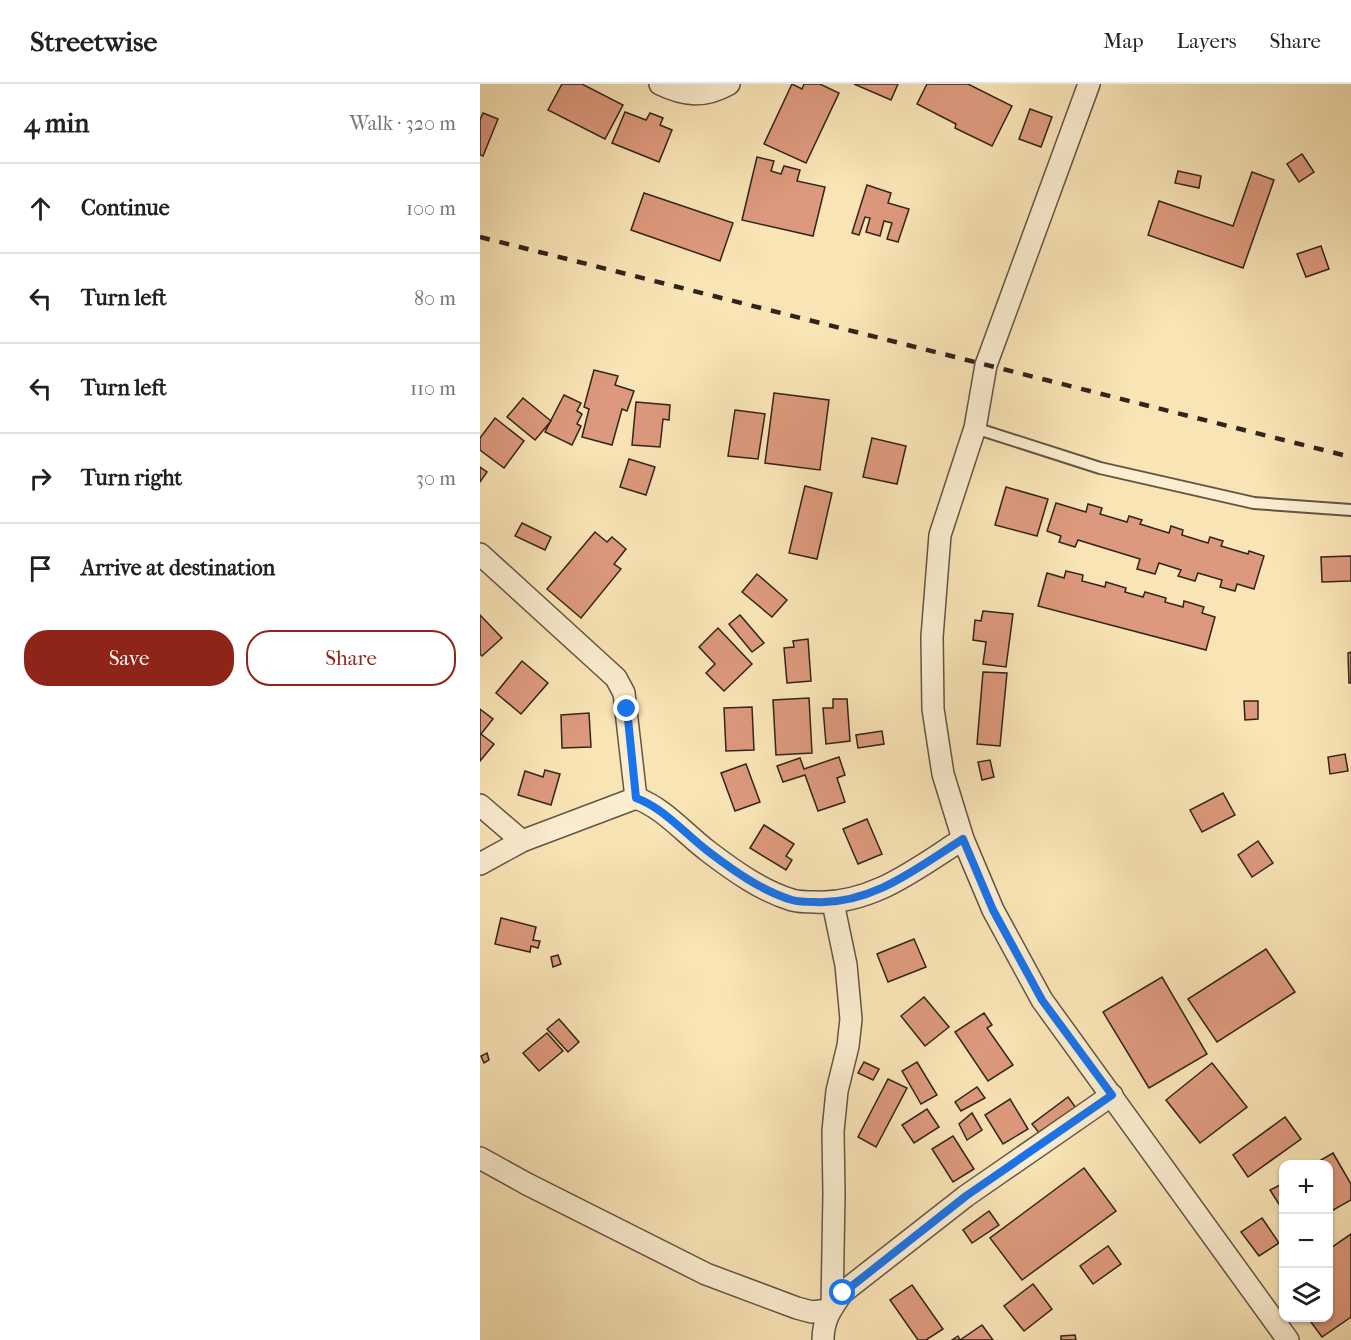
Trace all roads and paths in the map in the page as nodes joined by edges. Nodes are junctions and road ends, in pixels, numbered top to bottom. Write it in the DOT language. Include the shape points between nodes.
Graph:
graph roads {
  1 [pos="660,84"];
  2 [pos="729,84"];
  3 [pos="1089,84"];
  4 [pos="975,428"];
  5 [pos="1351,510"];
  6 [pos="480,554"];
  7 [pos="636,798"];
  8 [pos="480,805"];
  9 [pos="963,839"];
  10 [pos="522,841"];
  11 [pos="480,864"];
  12 [pos="833,903"];
  13 [pos="1112,1095"];
  14 [pos="480,1158"];
  15 [pos="831,1309"];
  16 [pos="823,1340"];
  17 [pos="1288,1340"];
  1 -- 2 [label="street" via="680,94 707,93"];
  3 -- 4 [label="street" via="986,365"];
  4 -- 5 [label="lane" via="1100,468 1254,503"];
  4 -- 9 [label="street" via="940,536 932,637 933,709 943,774"];
  6 -- 7 [label="street" via="616,678 627,709"];
  7 -- 10 [label="street"];
  7 -- 12 [label="street" via="650,803 709,852 763,889 794,901"];
  8 -- 10 [label="street"];
  9 -- 12 [label="street" via="893,883 862,897"];
  9 -- 13 [label="street" via="993,910 1042,1000"];
  10 -- 11 [label="street"];
  12 -- 15 [label="street" via="846,965 851,1020 833,1131"];
  13 -- 15 [label="street" via="966,1196 843,1293"];
  13 -- 17 [label="street"];
  14 -- 15 [label="street" via="706,1274 797,1308 812,1312"];
  15 -- 16 [label="street" via="823,1326"];
}
